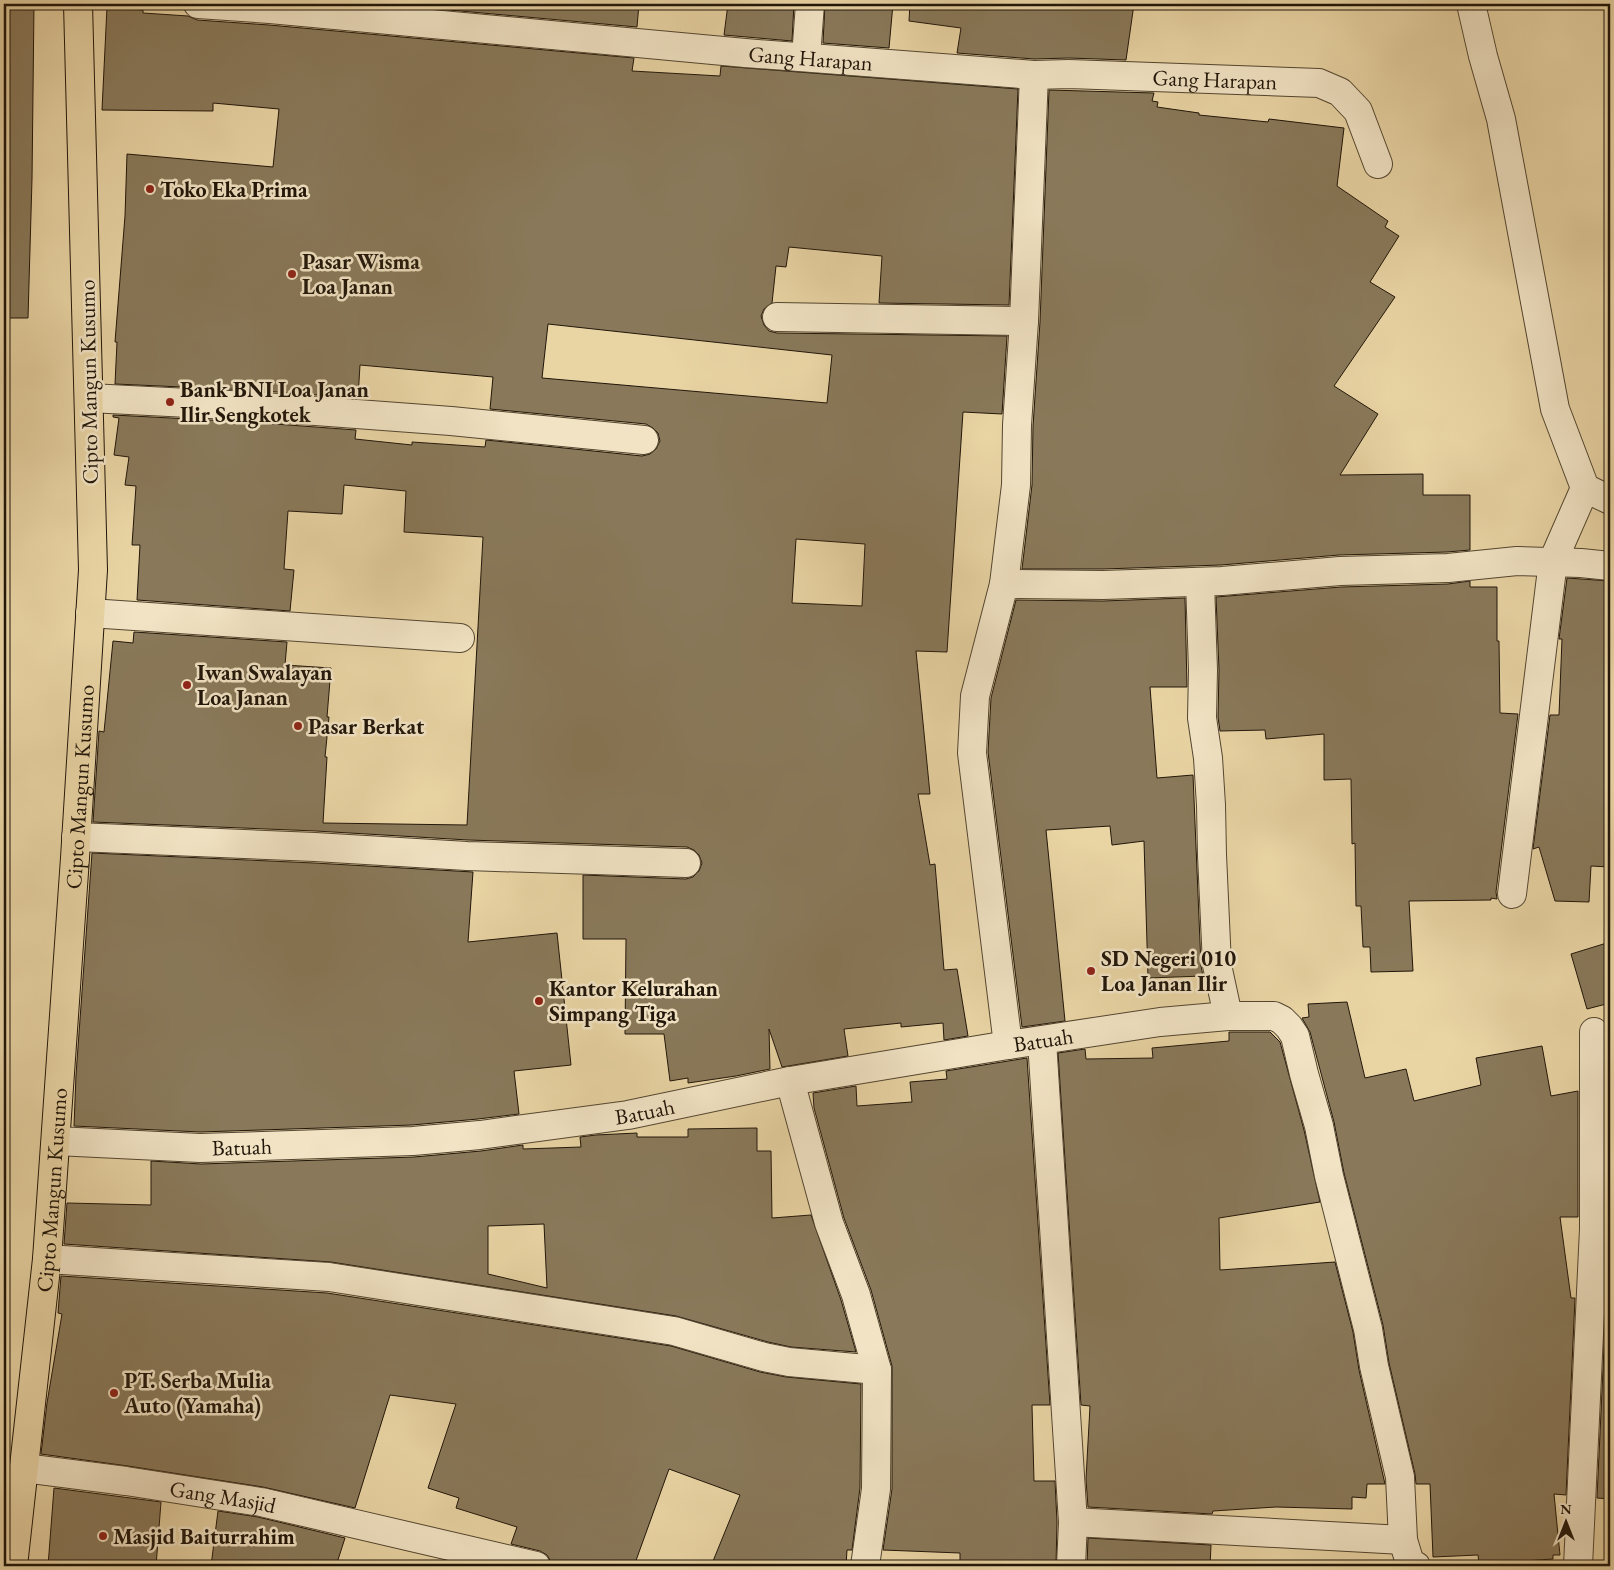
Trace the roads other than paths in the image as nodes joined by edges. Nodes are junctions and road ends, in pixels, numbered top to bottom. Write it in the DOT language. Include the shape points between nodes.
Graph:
graph roads {
  1 [pos="78,4"];
  2 [pos="198,4"];
  3 [pos="810,4"];
  4 [pos="1471,4"];
  5 [pos="806,57"];
  6 [pos="1034,75"];
  7 [pos="1378,164"];
  8 [pos="777,317"];
  9 [pos="1024,321"];
  10 [pos="89,398"];
  11 [pos="644,440"];
  12 [pos="1585,488"];
  13 [pos="1610,500"];
  14 [pos="1553,562"];
  15 [pos="1610,566"];
  16 [pos="1200,582"];
  17 [pos="1004,584"];
  18 [pos="90,613"];
  19 [pos="460,638"];
  20 [pos="76,837"];
  21 [pos="686,863"];
  22 [pos="1512,894"];
  23 [pos="1228,1016"];
  24 [pos="1594,1032"];
  25 [pos="1042,1041"];
  26 [pos="1008,1045"];
  27 [pos="790,1081"];
  28 [pos="56,1141"];
  29 [pos="47,1259"];
  30 [pos="877,1370"];
  31 [pos="24,1468"];
  32 [pos="1073,1522"];
  33 [pos="1403,1540"];
  34 [pos="13,1566"];
  35 [pos="536,1566"];
  36 [pos="865,1566"];
  37 [pos="1071,1566"];
  38 [pos="1416,1566"];
  39 [pos="1578,1566"];
  1 -- 10 [label="highway, Cipto Mangun Kusumo"];
  2 -- 5 [label="street, Gang Harapan"];
  3 -- 5 [label="street"];
  4 -- 12 [label="street" via="1501,119 1555,408"];
  5 -- 6 [label="street, Gang Harapan"];
  6 -- 7 [label="street, Gang Harapan" via="1319,83 1340,92 1358,111"];
  6 -- 9 [label="street"];
  8 -- 9 [label="street"];
  9 -- 17 [label="street" via="1016,485"];
  10 -- 11 [label="street" via="422,419"];
  10 -- 18 [label="highway, Cipto Mangun Kusumo" via="93,570"];
  12 -- 13 [label="street"];
  12 -- 14 [label="street"];
  14 -- 15 [label="street"];
  14 -- 16 [label="street" via="1340,571"];
  14 -- 22 [label="street"];
  16 -- 17 [label="street"];
  16 -- 23 [label="street" via="1202,718 1212,805 1217,964"];
  17 -- 26 [label="street" via="975,696 972,753"];
  18 -- 19 [label="street"];
  18 -- 20 [label="highway, Cipto Mangun Kusumo"];
  20 -- 21 [label="street"];
  20 -- 28 [label="highway, Cipto Mangun Kusumo"];
  23 -- 25 [label="street, Batuah" via="1160,1022"];
  23 -- 33 [label="street, Batuah" via="1274,1016 1282,1020 1295,1036 1368,1329 1400,1478"];
  24 -- 39 [label="street" via="1594,1229"];
  25 -- 26 [label="street, Batuah"];
  25 -- 32 [label="street"];
  26 -- 27 [label="street, Batuah"];
  27 -- 28 [label="street, Batuah" via="628,1114 480,1136 200,1148"];
  27 -- 30 [label="street" via="829,1223 856,1295"];
  28 -- 29 [label="highway, Cipto Mangun Kusumo"];
  29 -- 30 [label="street" via="329,1277 674,1331 789,1362"];
  29 -- 31 [label="highway, Cipto Mangun Kusumo"];
  30 -- 36 [label="street" via="876,1488"];
  31 -- 34 [label="highway, Cipto Mangun Kusumo"];
  31 -- 35 [label="street, Gang Masjid" via="261,1502"];
  32 -- 33 [label="street"];
  32 -- 37 [label="street"];
  33 -- 38 [label="street, Batuah" via="1410,1563"];
}
